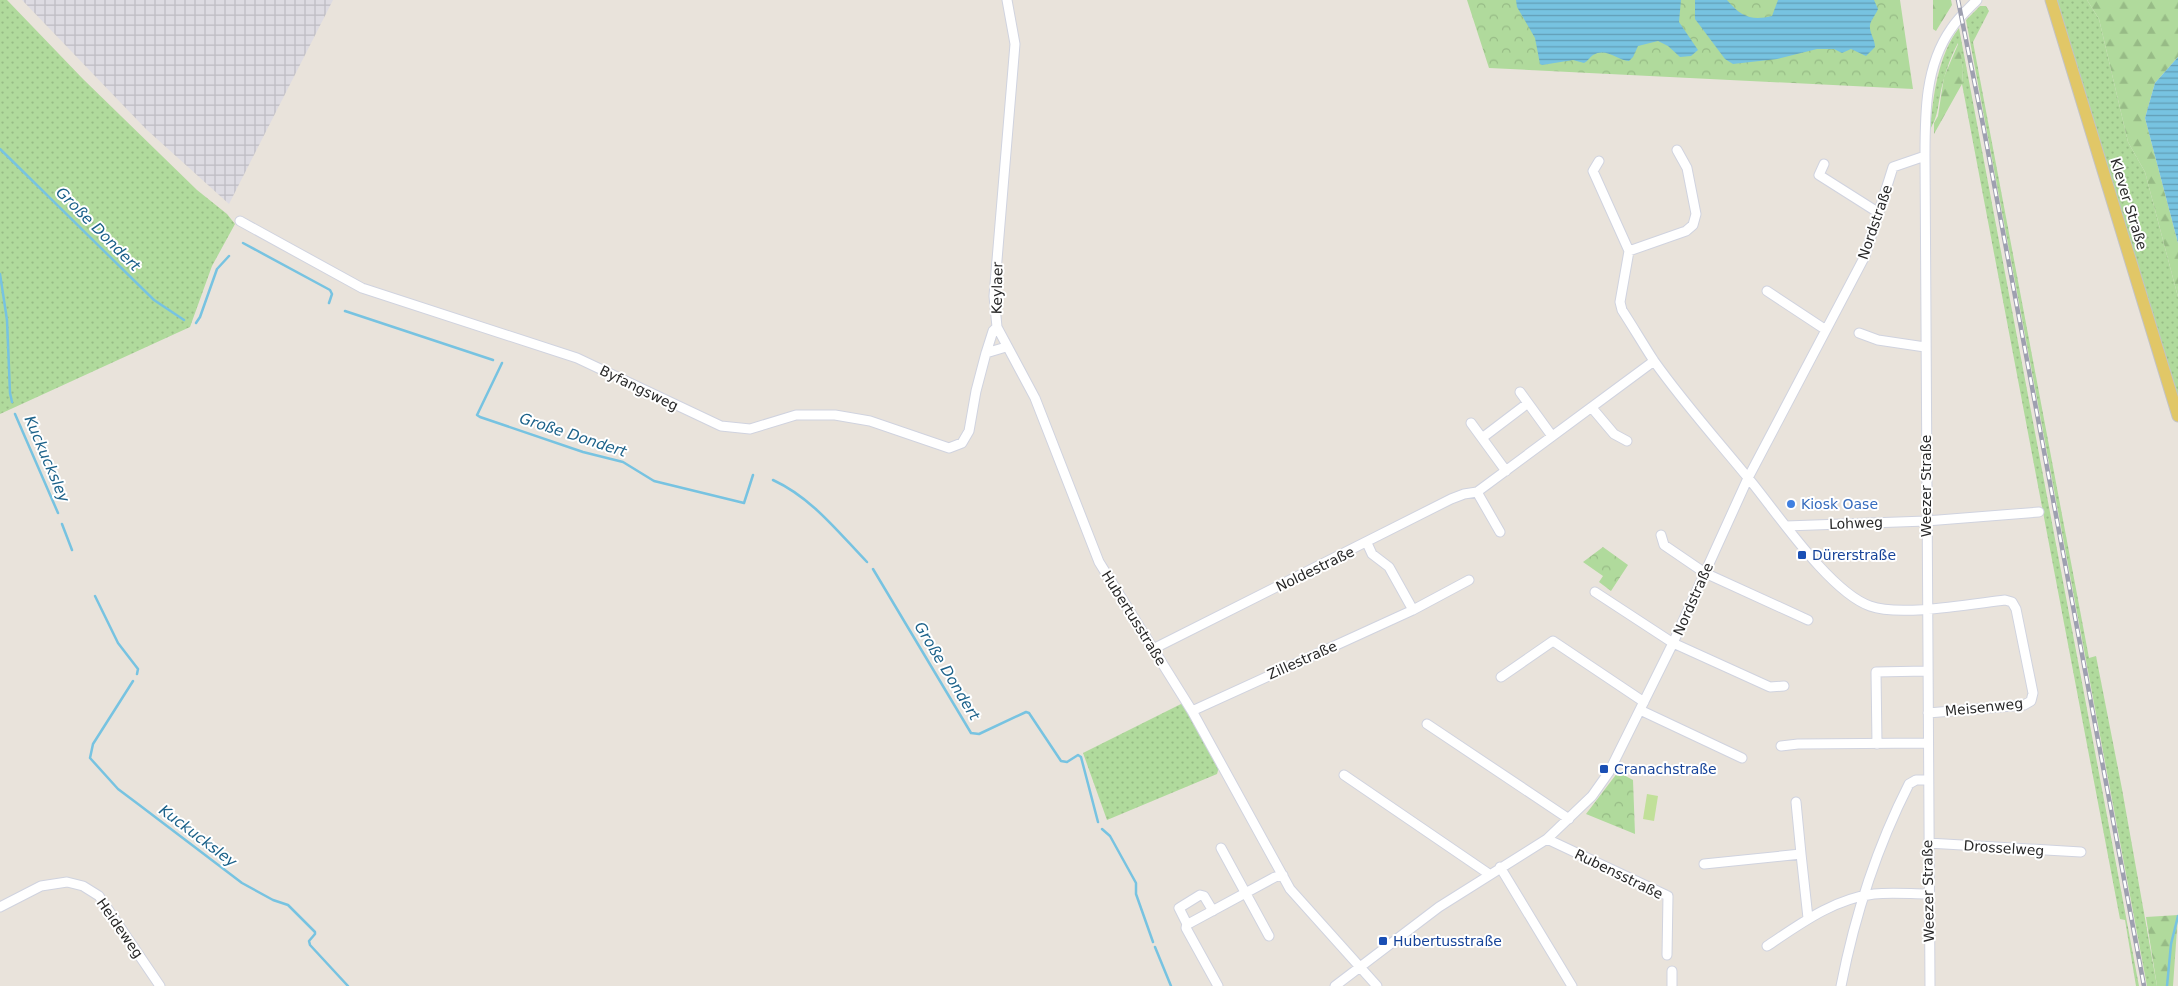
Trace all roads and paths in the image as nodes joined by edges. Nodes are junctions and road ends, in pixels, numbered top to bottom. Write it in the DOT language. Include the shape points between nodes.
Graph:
graph roads {
  1 [pos="1007,0"];
  2 [pos="1977,0"];
  3 [pos="2050,0"];
  4 [pos="1676,150"];
  5 [pos="1924,156"];
  6 [pos="1599,161"];
  7 [pos="1824,164"];
  8 [pos="1879,213"];
  9 [pos="240,221"];
  10 [pos="1629,251"];
  11 [pos="1767,291"];
  12 [pos="997,327"];
  13 [pos="1826,330"];
  14 [pos="1859,333"];
  15 [pos="1006,347"];
  16 [pos="1925,347"];
  17 [pos="986,353"];
  18 [pos="1654,362"];
  19 [pos="1520,392"];
  20 [pos="1528,404"];
  21 [pos="1592,408"];
  22 [pos="2178,416"];
  23 [pos="1471,423"];
  24 [pos="1552,436"];
  25 [pos="1482,438"];
  26 [pos="1627,441"];
  27 [pos="1506,471"];
  28 [pos="1748,478"];
  29 [pos="1477,492"];
  30 [pos="2039,512"];
  31 [pos="1926,521"];
  32 [pos="1786,526"];
  33 [pos="1500,532"];
  34 [pos="1661,535"];
  35 [pos="1367,543"];
  36 [pos="1705,573"];
  37 [pos="1470,580"];
  38 [pos="1594,592"];
  39 [pos="1926,608"];
  40 [pos="1413,610"];
  41 [pos="1808,620"];
  42 [pos="1673,643"];
  43 [pos="1153,649"];
  44 [pos="1926,671"];
  45 [pos="1501,678"];
  46 [pos="1784,686"];
  47 [pos="1642,706"];
  48 [pos="1192,711"];
  49 [pos="1928,713"];
  50 [pos="1427,724"];
  51 [pos="1927,743"];
  52 [pos="1877,744"];
  53 [pos="1781,746"];
  54 [pos="1742,758"];
  55 [pos="1344,775"];
  56 [pos="1928,780"];
  57 [pos="1796,802"];
  58 [pos="1569,819"];
  59 [pos="1547,838"];
  60 [pos="1928,843"];
  61 [pos="1221,848"];
  62 [pos="2081,852"];
  63 [pos="1801,854"];
  64 [pos="1704,864"];
  65 [pos="1500,867"];
  66 [pos="1489,874"];
  67 [pos="1283,875"];
  68 [pos="1246,893"];
  69 [pos="1928,894"];
  70 [pos="1861,897"];
  71 [pos="0,906"];
  72 [pos="1213,912"];
  73 [pos="1808,918"];
  74 [pos="1188,923"];
  75 [pos="1269,936"];
  76 [pos="1767,946"];
  77 [pos="1667,955"];
  78 [pos="1358,966"];
  79 [pos="1672,971"];
  80 [pos="160,986"];
  81 [pos="1218,986"];
  82 [pos="1335,986"];
  83 [pos="1377,986"];
  84 [pos="1572,986"];
  85 [pos="1672,986"];
  86 [pos="1841,986"];
  87 [pos="1930,986"];
  1 -- 12 [label="street, Keylaer" via="1015,44 994,296"];
  2 -- 5 [label="street, Weezer Straße" via="1951,29 1940,48 1926,100"];
  3 -- 22 [label="main road, Klever Straße"];
  4 -- 10 [label="street" via="1687,168 1696,214 1693,225 1686,232"];
  5 -- 8 [label="street, Nordstraße" via="1893,167"];
  5 -- 16 [label="street, Weezer Straße"];
  6 -- 10 [label="street" via="1593,171"];
  7 -- 8 [label="street" via="1819,175"];
  8 -- 13 [label="street, Nordstraße" via="1865,256"];
  9 -- 17 [label="street, Byfangsweg" via="362,288 577,358 721,426 750,429 796,415 834,414 870,421 949,448 957,446 967,436 971,425"];
  10 -- 18 [label="street" via="1620,302"];
  11 -- 13 [label="street"];
  12 -- 15 [label="street, Hubertusstraße"];
  12 -- 17 [label="street, Byfangsweg" via="992,331"];
  13 -- 28 [label="street, Nordstraße"];
  14 -- 16 [label="street" via="1878,340"];
  15 -- 17 [label="street"];
  15 -- 43 [label="street, Hubertusstraße" via="1035,398 1099,562"];
  16 -- 31 [label="street, Weezer Straße"];
  18 -- 21 [label="street, Noldestraße"];
  18 -- 28 [label="street"];
  19 -- 20 [label="street"];
  20 -- 24 [label="street"];
  20 -- 25 [label="street"];
  21 -- 24 [label="street, Noldestraße"];
  21 -- 26 [label="street" via="1614,434"];
  23 -- 25 [label="street"];
  24 -- 27 [label="street, Noldestraße"];
  25 -- 27 [label="street"];
  27 -- 29 [label="street, Noldestraße"];
  28 -- 32 [label="street"];
  28 -- 36 [label="street, Nordstraße"];
  29 -- 33 [label="street"];
  29 -- 35 [label="street, Noldestraße" via="1451,499"];
  30 -- 31 [label="street, Lohweg"];
  31 -- 32 [label="street, Lohweg"];
  31 -- 39 [label="street, Weezer Straße"];
  32 -- 39 [label="street" via="1840,587 1862,603 1886,610"];
  34 -- 36 [label="street" via="1664,545"];
  35 -- 40 [label="street" via="1372,554 1389,567"];
  35 -- 43 [label="street, Noldestraße"];
  36 -- 41 [label="street"];
  36 -- 42 [label="street, Nordstraße"];
  37 -- 40 [label="street, Zillestraße"];
  38 -- 42 [label="street"];
  39 -- 44 [label="street, Weezer Straße"];
  39 -- 49 [label="street, Meisenweg" via="2012,602 2016,608 2032,693 2031,701 2024,705"];
  40 -- 48 [label="street, Zillestraße"];
  42 -- 46 [label="street" via="1770,687"];
  42 -- 47 [label="street, Nordstraße"];
  43 -- 48 [label="street, Hubertusstraße"];
  44 -- 49 [label="street, Weezer Straße"];
  44 -- 52 [label="street" via="1876,672"];
  45 -- 47 [label="street" via="1553,641"];
  47 -- 54 [label="street"];
  47 -- 58 [label="street, Nordstraße" via="1609,772 1592,796"];
  48 -- 67 [label="street, Hubertusstraße"];
  49 -- 51 [label="street, Weezer Straße"];
  50 -- 58 [label="street"];
  51 -- 52 [label="street"];
  51 -- 56 [label="street, Weezer Straße"];
  52 -- 53 [label="street"];
  55 -- 66 [label="street"];
  56 -- 60 [label="street, Weezer Straße"];
  56 -- 70 [label="street" via="1909,784"];
  57 -- 63 [label="street"];
  58 -- 59 [label="street, Nordstraße"];
  59 -- 65 [label="street, Nordstraße"];
  59 -- 77 [label="street, Rubensstraße" via="1668,896"];
  60 -- 62 [label="street, Drosselweg"];
  60 -- 69 [label="street, Weezer Straße"];
  61 -- 68 [label="street"];
  63 -- 64 [label="street"];
  63 -- 73 [label="street"];
  65 -- 66 [label="street, Nordstraße"];
  65 -- 84 [label="street"];
  66 -- 78 [label="street, Nordstraße"];
  67 -- 68 [label="street"];
  67 -- 78 [label="street, Hubertusstraße" via="1290,889"];
  68 -- 72 [label="street"];
  68 -- 75 [label="street"];
  69 -- 70 [label="street"];
  69 -- 87 [label="street, Weezer Straße"];
  70 -- 73 [label="street"];
  70 -- 86 [label="street"];
  71 -- 80 [label="street, Heideweg" via="40,886 67,882 83,886 99,896"];
  72 -- 74 [label="street"];
  72 -- 74 [label="street" via="1204,896 1200,895 1180,907"];
  73 -- 76 [label="street"];
  74 -- 81 [label="street" via="1186,928"];
  78 -- 82 [label="street, Nordstraße"];
  78 -- 83 [label="street, Hubertusstraße"];
  79 -- 85 [label="street"];
}
